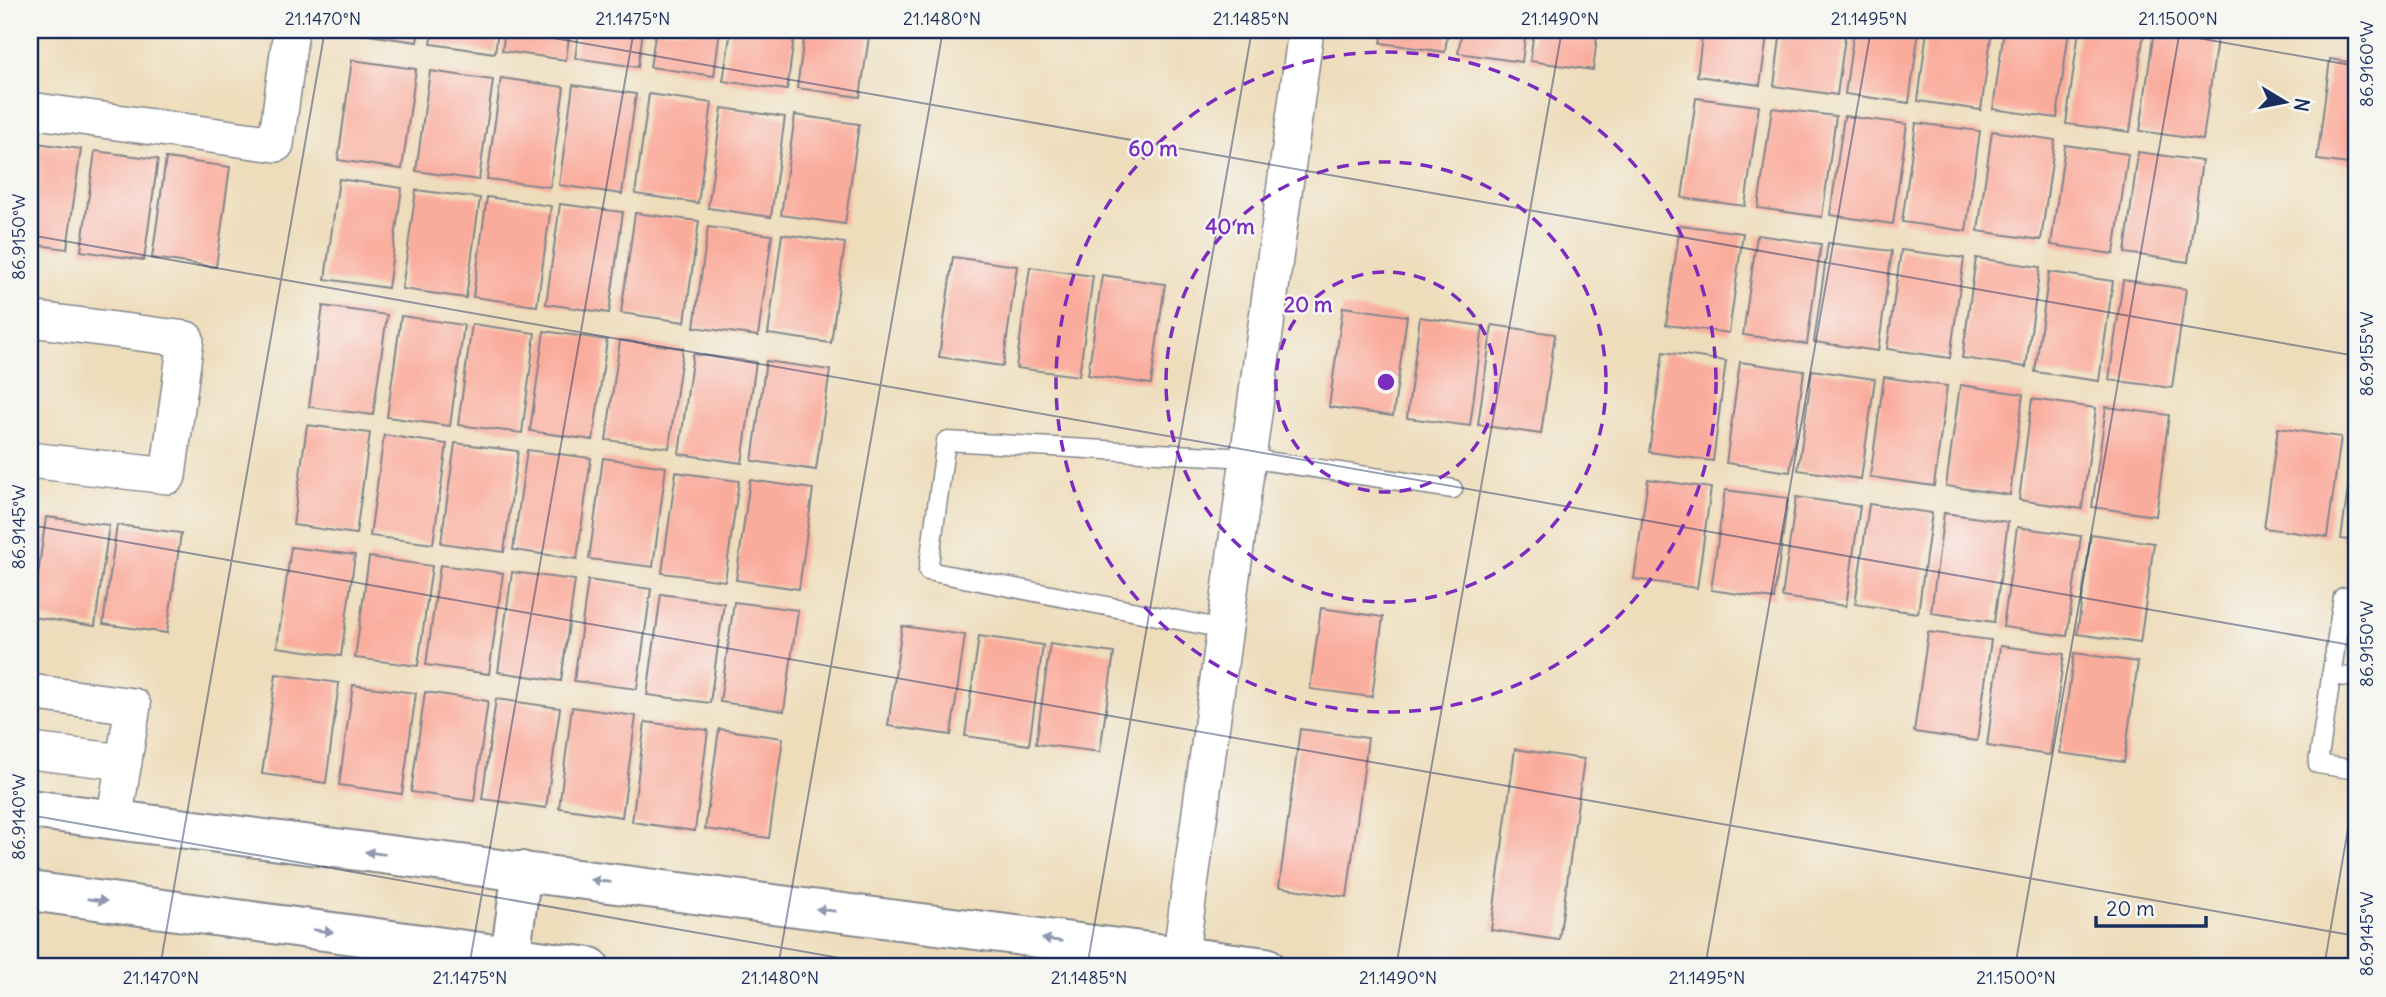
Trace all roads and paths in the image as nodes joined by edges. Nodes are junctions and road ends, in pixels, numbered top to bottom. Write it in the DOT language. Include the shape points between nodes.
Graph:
graph roads {
  1 [pos="291,30"];
  2 [pos="1306,30"];
  3 [pos="30,110"];
  4 [pos="30,319"];
  5 [pos="1247,458"];
  6 [pos="30,460"];
  7 [pos="1453,489"];
  8 [pos="2356,599"];
  9 [pos="1224,629"];
  10 [pos="2331,675"];
  11 [pos="2356,678"];
  12 [pos="30,692"];
  13 [pos="30,751"];
  14 [pos="124,762"];
  15 [pos="2356,770"];
  16 [pos="30,809"];
  17 [pos="114,821"];
  18 [pos="522,871"];
  19 [pos="30,891"];
  20 [pos="510,956"];
  21 [pos="1179,962"];
  22 [pos="590,967"];
  23 [pos="1266,967"];
  1 -- 3 [label="street" via="276,144"];
  2 -- 5 [label="street"];
  4 -- 6 [label="street" via="186,339 168,475"];
  5 -- 7 [label="lane"];
  5 -- 9 [label="street"];
  5 -- 9 [label="lane" via="946,441 936,507 928,571"];
  8 -- 10 [label="lane" via="2343,597"];
  9 -- 21 [label="street"];
  10 -- 11 [label="lane"];
  10 -- 15 [label="lane" via="2318,764"];
  12 -- 14 [label="street" via="133,706"];
  13 -- 14 [label="street"];
  14 -- 17 [label="street"];
  16 -- 17 [label="street"];
  18 -- 17 [label="street, one-way"];
  18 -- 20 [label="street"];
  21 -- 18 [label="street, one-way"];
  19 -- 20 [label="street, one-way"];
  20 -- 22 [label="street"];
  21 -- 23 [label="street"];
}
